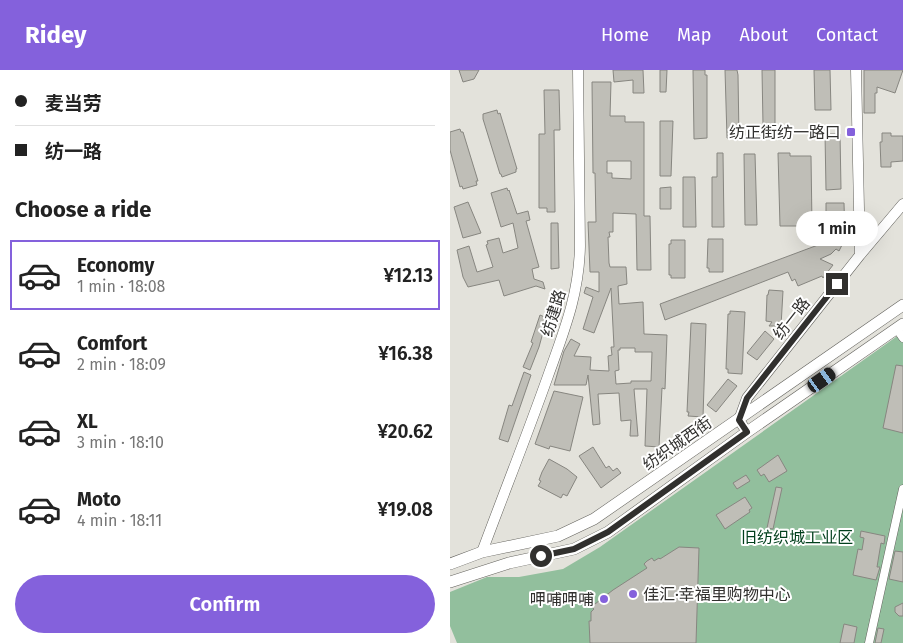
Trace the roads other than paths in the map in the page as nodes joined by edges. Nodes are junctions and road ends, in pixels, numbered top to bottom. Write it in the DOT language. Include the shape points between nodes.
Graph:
graph roads {
  1 [pos="578,70"];
  2 [pos="856,70"];
  3 [pos="903,204"];
  4 [pos="860,255"];
  5 [pos="903,305"];
  6 [pos="901,330"];
  7 [pos="739,420"];
  8 [pos="747,432"];
  9 [pos="903,489"];
  10 [pos="482,552"];
  11 [pos="451,564"];
  12 [pos="450,582"];
  13 [pos="870,643"];
  1 -- 10 [label="street, 纺建路" via="580,265 575,295 535,413"];
  2 -- 4 [label="street"];
  3 -- 4 [label="street, 纺一路"];
  4 -- 7 [label="street, 纺一路" via="747,398"];
  5 -- 7 [label="main road, 纺织城西街"];
  6 -- 8 [label="main road, 纺织城西街"];
  7 -- 8 [label="street"];
  7 -- 10 [label="main road, 纺织城西街" via="594,519 558,536"];
  8 -- 12 [label="main road, 纺织城西街" via="590,542"];
  9 -- 13 [label="street"];
  10 -- 11 [label="main road, 纺织城西街"];
}
